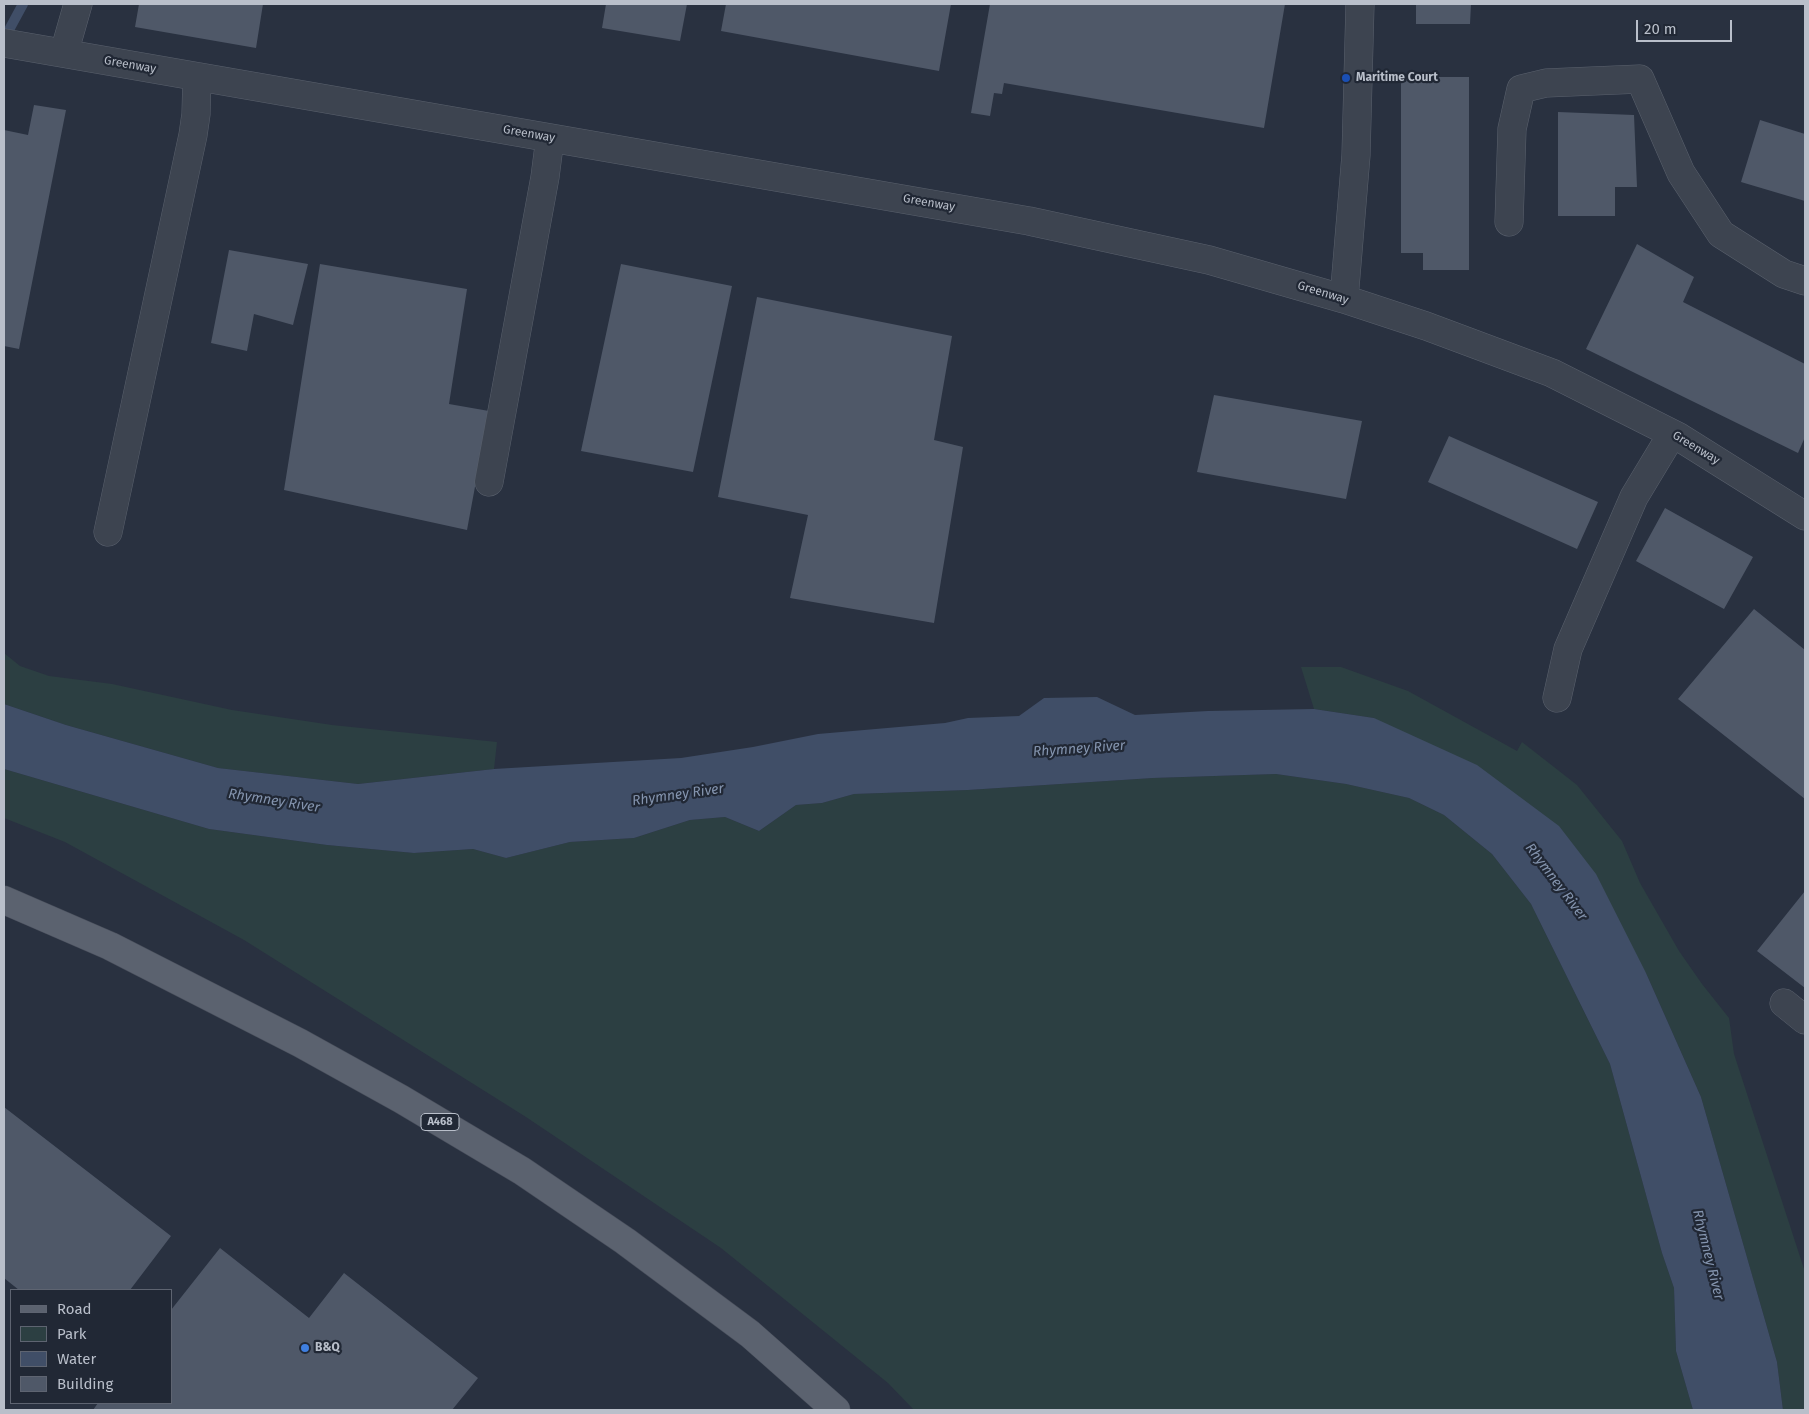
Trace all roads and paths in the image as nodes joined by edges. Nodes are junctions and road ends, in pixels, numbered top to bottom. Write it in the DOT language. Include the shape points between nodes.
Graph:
graph roads {
  1 [pos="78,4"];
  2 [pos="1360,4"];
  3 [pos="5,46"];
  4 [pos="64,54"];
  5 [pos="197,77"];
  6 [pos="550,138"];
  7 [pos="1508,222"];
  8 [pos="1805,281"];
  9 [pos="1344,299"];
  10 [pos="1672,434"];
  11 [pos="489,482"];
  12 [pos="1805,516"];
  13 [pos="108,532"];
  14 [pos="1558,698"];
  15 [pos="4,900"];
  16 [pos="1784,1003"];
  17 [pos="1805,1020"];
  18 [pos="836,1410"];
  1 -- 4 [label="street"];
  2 -- 9 [label="street" via="1356,155"];
  3 -- 4 [label="street, Greenway"];
  4 -- 5 [label="street, Greenway"];
  5 -- 6 [label="street, Greenway"];
  5 -- 13 [label="street" via="193,135"];
  6 -- 9 [label="street, Greenway" via="1029,221 1209,260"];
  6 -- 11 [label="street"];
  7 -- 8 [label="street" via="1512,129 1521,89 1546,82 1640,79 1681,173 1721,234 1784,274"];
  9 -- 10 [label="street, Greenway" via="1552,373"];
  10 -- 12 [label="street, Greenway"];
  10 -- 14 [label="street" via="1634,497 1568,649"];
  15 -- 18 [label="main road, A468" via="110,946 300,1042 522,1171 625,1241 750,1334"];
  16 -- 17 [label="street"];
}
